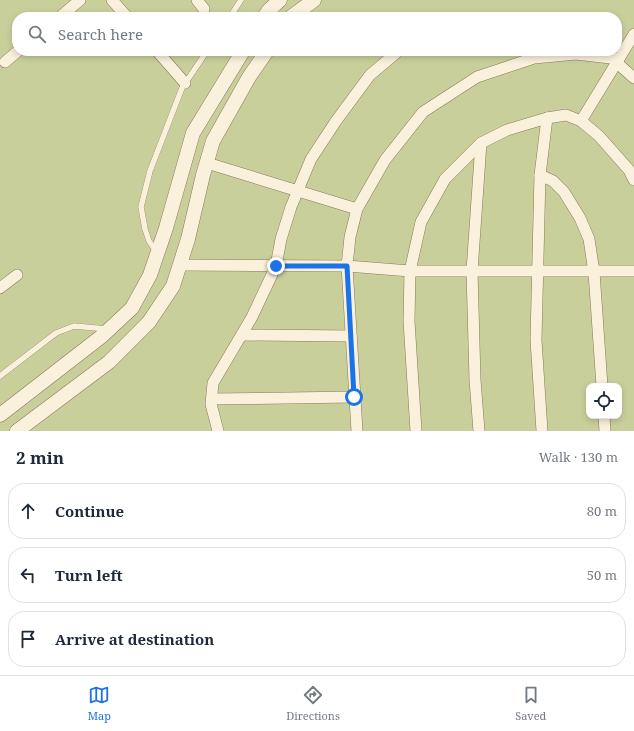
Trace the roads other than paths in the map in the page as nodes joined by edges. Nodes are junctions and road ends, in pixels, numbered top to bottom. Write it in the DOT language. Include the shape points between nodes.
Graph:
graph roads {
  1 [pos="80,0"];
  2 [pos="112,0"];
  3 [pos="242,0"];
  4 [pos="280,0"];
  5 [pos="314,0"];
  6 [pos="66,12"];
  7 [pos="123,12"];
  8 [pos="234,12"];
  9 [pos="268,12"];
  10 [pos="298,12"];
  11 [pos="634,34"];
  12 [pos="622,54"];
  13 [pos="12,56"];
  14 [pos="161,56"];
  15 [pos="204,56"];
  16 [pos="240,56"];
  17 [pos="264,56"];
  18 [pos="392,56"];
  19 [pos="555,56"];
  20 [pos="588,56"];
  21 [pos="621,56"];
  22 [pos="618,61"];
  23 [pos="5,62"];
  24 [pos="634,78"];
  25 [pos="185,84"];
  26 [pos="547,118"];
  27 [pos="581,121"];
  28 [pos="481,143"];
  29 [pos="207,163"];
  30 [pos="540,175"];
  31 [pos="634,180"];
  32 [pos="297,191"];
  33 [pos="357,209"];
  34 [pos="157,253"];
  35 [pos="180,265"];
  36 [pos="276,266"];
  37 [pos="347,266"];
  38 [pos="410,271"];
  39 [pos="472,271"];
  40 [pos="537,271"];
  41 [pos="634,271"];
  42 [pos="594,272"];
  43 [pos="17,276"];
  44 [pos="0,288"];
  45 [pos="108,329"];
  46 [pos="242,335"];
  47 [pos="351,336"];
  48 [pos="0,376"];
  49 [pos="602,383"];
  50 [pos="354,397"];
  51 [pos="212,400"];
  52 [pos="0,415"];
  53 [pos="604,419"];
  54 [pos="17,431"];
  55 [pos="218,431"];
  56 [pos="357,431"];
  57 [pos="416,431"];
  58 [pos="479,431"];
  59 [pos="542,431"];
  60 [pos="605,431"];
  1 -- 6 [label="street"];
  2 -- 7 [label="street"];
  3 -- 8 [label="lane"];
  4 -- 9 [label="street"];
  5 -- 10 [label="street"];
  11 -- 12 [label="street"];
  13 -- 23 [label="street"];
  14 -- 25 [label="street"];
  15 -- 25 [label="lane"];
  16 -- 34 [label="street" via="193,133"];
  17 -- 29 [label="street" via="213,140"];
  18 -- 32 [label="street" via="370,75 336,121 311,159"];
  19 -- 33 [label="street" via="534,58 477,77 423,112 385,160"];
  20 -- 22 [label="street"];
  21 -- 22 [label="street"];
  22 -- 24 [label="street"];
  22 -- 27 [label="street"];
  25 -- 34 [label="lane" via="150,170 142,207 145,229"];
  26 -- 27 [label="street" via="566,115"];
  26 -- 28 [label="street" via="507,130"];
  26 -- 30 [label="street"];
  27 -- 31 [label="street" via="599,136 629,170"];
  28 -- 38 [label="street" via="445,179 421,222"];
  28 -- 39 [label="street"];
  29 -- 32 [label="street"];
  29 -- 35 [label="street"];
  30 -- 40 [label="street"];
  30 -- 42 [label="street" via="553,181 564,192 580,218 589,239"];
  32 -- 33 [label="street"];
  32 -- 36 [label="street" via="281,239"];
  33 -- 37 [label="street" via="350,237"];
  34 -- 45 [label="street" via="150,275 132,308"];
  35 -- 36 [label="street"];
  35 -- 54 [label="street" via="173,286 149,322 108,362"];
  36 -- 37 [label="street"];
  36 -- 46 [label="street"];
  37 -- 38 [label="street"];
  37 -- 47 [label="street"];
  38 -- 39 [label="street"];
  38 -- 57 [label="street" via="409,321"];
  39 -- 40 [label="street"];
  39 -- 58 [label="street"];
  40 -- 42 [label="street"];
  40 -- 59 [label="street" via="536,340"];
  41 -- 42 [label="street"];
  42 -- 49 [label="street"];
  43 -- 44 [label="street"];
  45 -- 48 [label="lane" via="74,326 56,333"];
  45 -- 52 [label="street"];
  46 -- 47 [label="street"];
  46 -- 51 [label="street" via="213,383"];
  47 -- 50 [label="street"];
  50 -- 51 [label="street"];
  50 -- 56 [label="street"];
  51 -- 55 [label="street" via="213,416"];
  53 -- 60 [label="street"];
}
